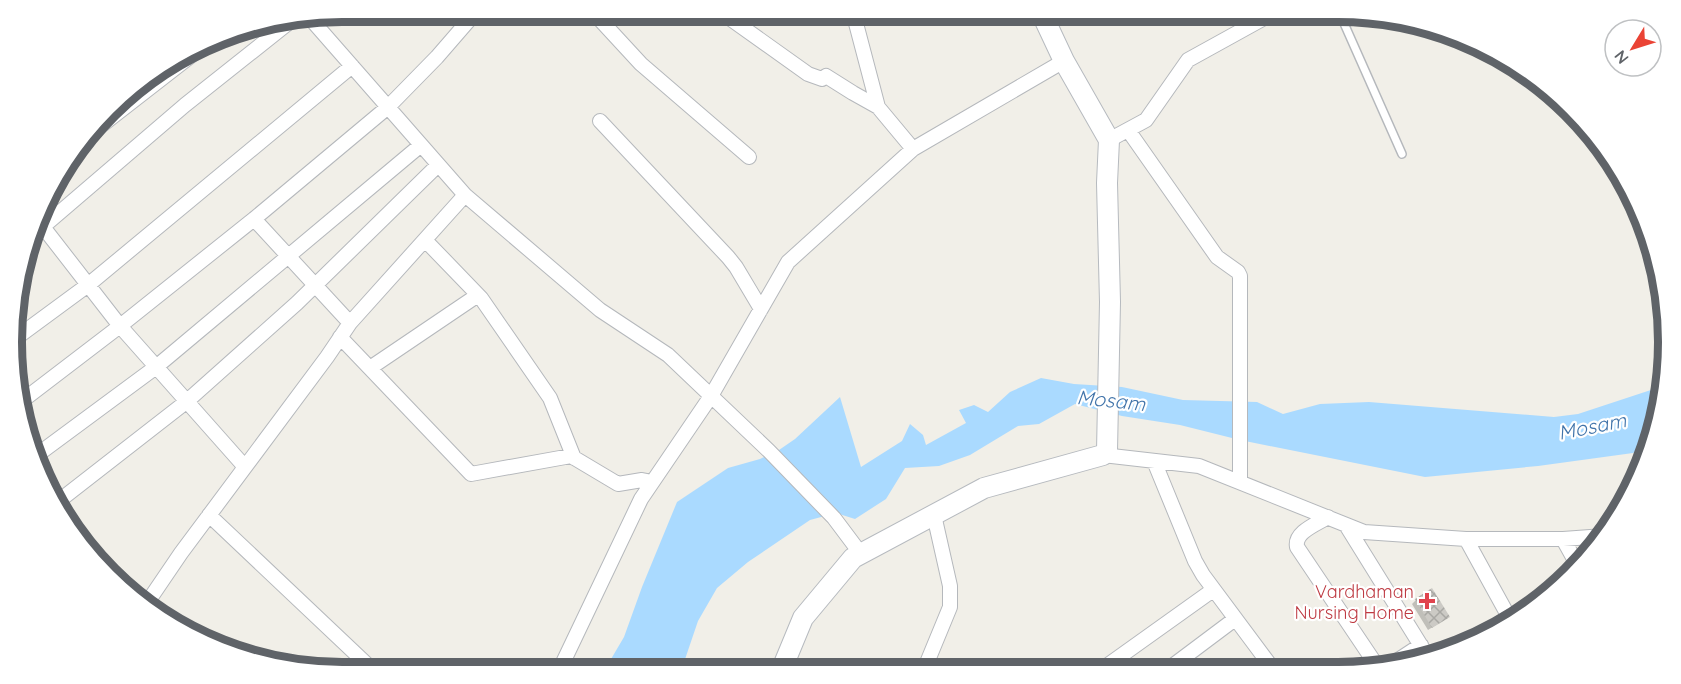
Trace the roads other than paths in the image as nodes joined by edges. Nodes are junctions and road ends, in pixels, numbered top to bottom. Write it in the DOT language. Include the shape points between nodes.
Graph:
graph roads {
  1 [pos="467,22"];
  2 [pos="602,22"];
  3 [pos="735,22"];
  4 [pos="856,22"];
  5 [pos="1046,22"];
  6 [pos="1257,22"];
  7 [pos="1344,22"];
  8 [pos="315,24"];
  9 [pos="281,29"];
  10 [pos="1064,61"];
  11 [pos="352,66"];
  12 [pos="169,73"];
  13 [pos="128,105"];
  14 [pos="387,107"];
  15 [pos="878,107"];
  16 [pos="600,121"];
  17 [pos="1128,130"];
  18 [pos="1109,140"];
  19 [pos="421,145"];
  20 [pos="913,149"];
  21 [pos="1402,154"];
  22 [pos="749,157"];
  23 [pos="438,165"];
  24 [pos="465,195"];
  25 [pos="254,219"];
  26 [pos="46,222"];
  27 [pos="43,230"];
  28 [pos="425,240"];
  29 [pos="288,256"];
  30 [pos="88,285"];
  31 [pos="314,286"];
  32 [pos="478,295"];
  33 [pos="761,309"];
  34 [pos="350,323"];
  35 [pos="120,326"];
  36 [pos="22,333"];
  37 [pos="340,337"];
  38 [pos="156,367"];
  39 [pos="370,368"];
  40 [pos="711,396"];
  41 [pos="28,397"];
  42 [pos="186,402"];
  43 [pos="42,451"];
  44 [pos="1105,453"];
  45 [pos="574,458"];
  46 [pos="1154,460"];
  47 [pos="245,467"];
  48 [pos="652,482"];
  49 [pos="1240,482"];
  50 [pos="63,498"];
  51 [pos="209,515"];
  52 [pos="934,515"];
  53 [pos="1328,518"];
  54 [pos="1346,525"];
  55 [pos="1591,537"];
  56 [pos="1466,539"];
  57 [pos="1563,539"];
  58 [pos="861,554"];
  59 [pos="1574,559"];
  60 [pos="1213,590"];
  61 [pos="151,597"];
  62 [pos="1507,614"];
  63 [pos="1235,619"];
  64 [pos="1425,651"];
  65 [pos="1373,660"];
  66 [pos="364,662"];
  67 [pos="563,662"];
  68 [pos="785,662"];
  69 [pos="927,662"];
  70 [pos="1112,662"];
  71 [pos="1178,662"];
  72 [pos="1268,662"];
  1 -- 14 [label="street"];
  2 -- 22 [label="street" via="641,64"];
  3 -- 15 [label="street" via="808,74 822,79 826,76"];
  4 -- 15 [label="street"];
  5 -- 10 [label="street"];
  6 -- 17 [label="street" via="1188,60 1146,120"];
  7 -- 21 [label="lane"];
  8 -- 11 [label="street"];
  9 -- 26 [label="street"];
  10 -- 18 [label="street"];
  10 -- 20 [label="street"];
  11 -- 14 [label="street"];
  11 -- 30 [label="street"];
  12 -- 13 [label="street"];
  14 -- 19 [label="street"];
  14 -- 25 [label="street"];
  15 -- 20 [label="street"];
  16 -- 33 [label="street" via="728,257"];
  17 -- 18 [label="street"];
  17 -- 49 [label="street" via="1217,257 1238,272"];
  18 -- 44 [label="street" via="1110,302"];
  19 -- 23 [label="street"];
  19 -- 29 [label="street"];
  20 -- 33 [label="street" via="788,262"];
  23 -- 24 [label="street"];
  23 -- 31 [label="street"];
  24 -- 28 [label="street"];
  24 -- 40 [label="street" via="600,310 668,355"];
  25 -- 29 [label="street"];
  25 -- 35 [label="street"];
  27 -- 30 [label="street"];
  28 -- 32 [label="street"];
  28 -- 34 [label="street"];
  29 -- 31 [label="street"];
  29 -- 38 [label="street"];
  30 -- 35 [label="street"];
  30 -- 36 [label="street"];
  31 -- 34 [label="street"];
  31 -- 42 [label="street"];
  32 -- 39 [label="street"];
  32 -- 45 [label="street" via="553,404"];
  33 -- 40 [label="street"];
  34 -- 37 [label="street"];
  35 -- 38 [label="street"];
  35 -- 41 [label="street"];
  37 -- 39 [label="street"];
  37 -- 47 [label="street"];
  38 -- 42 [label="street"];
  38 -- 43 [label="street"];
  39 -- 45 [label="street" via="471,474"];
  40 -- 48 [label="street"];
  40 -- 58 [label="street" via="834,518"];
  42 -- 47 [label="street"];
  42 -- 50 [label="street"];
  44 -- 46 [label="street"];
  44 -- 52 [label="street" via="984,488"];
  45 -- 48 [label="street" via="618,484"];
  46 -- 49 [label="street" via="1199,466"];
  46 -- 60 [label="street" via="1195,561"];
  47 -- 51 [label="street"];
  48 -- 67 [label="street"];
  49 -- 53 [label="street"];
  51 -- 61 [label="street"];
  51 -- 66 [label="street"];
  52 -- 58 [label="street"];
  52 -- 69 [label="street" via="950,586 950,607"];
  53 -- 54 [label="street"];
  53 -- 65 [label="street" via="1296,542"];
  54 -- 56 [label="street" via="1364,532"];
  54 -- 64 [label="street"];
  55 -- 57 [label="street"];
  56 -- 57 [label="street"];
  56 -- 62 [label="street"];
  57 -- 59 [label="street"];
  58 -- 68 [label="street" via="853,558 803,618"];
  60 -- 63 [label="street"];
  60 -- 70 [label="street"];
  63 -- 71 [label="street"];
  63 -- 72 [label="street"];
}
